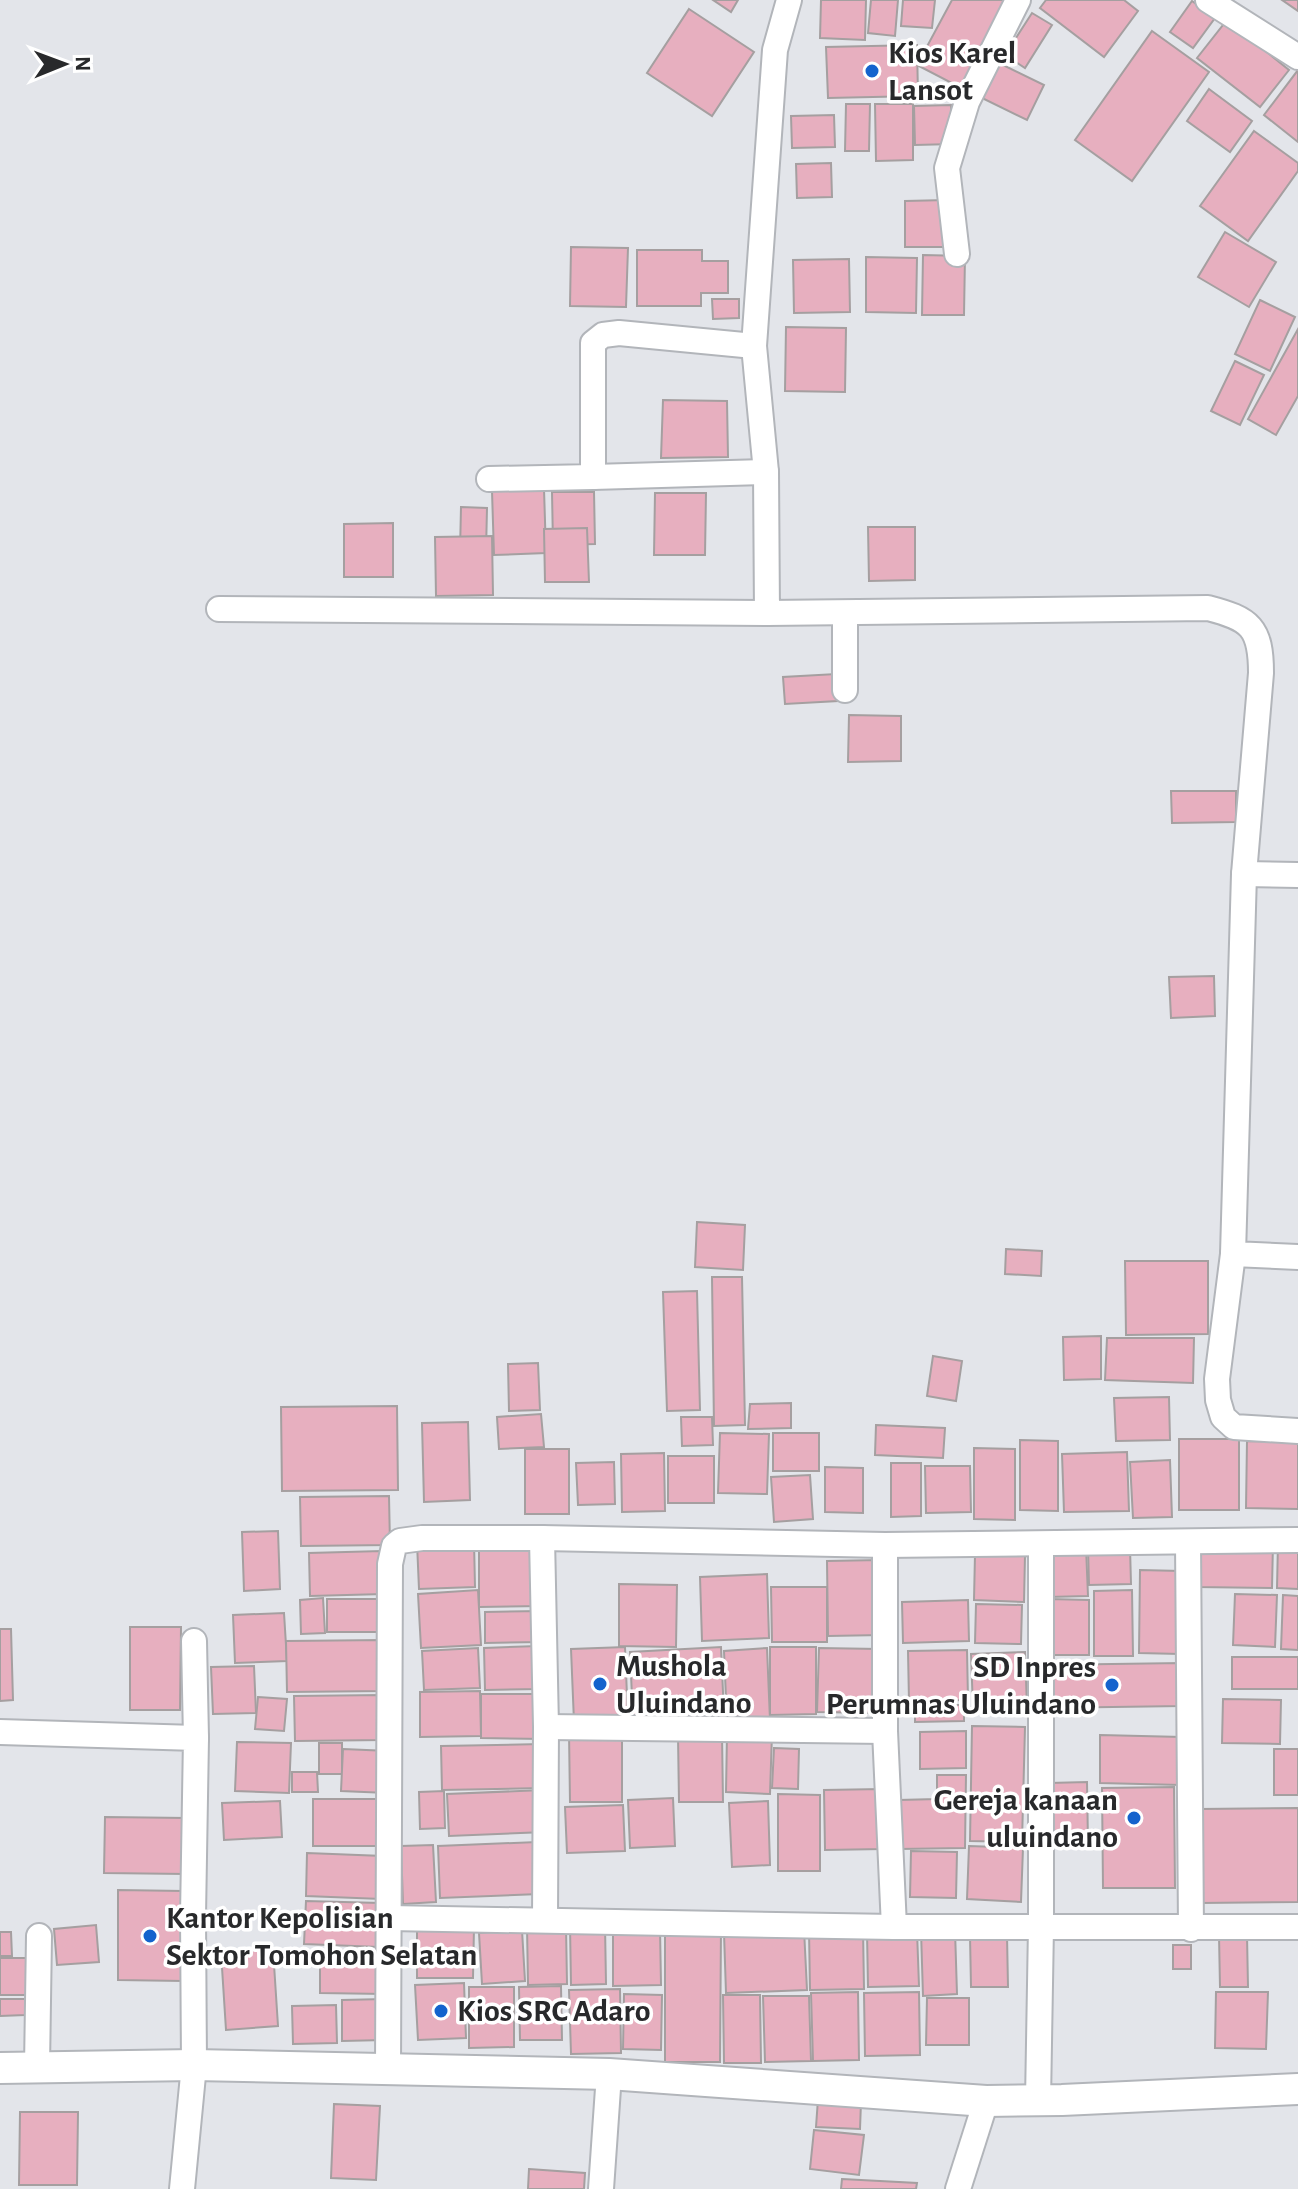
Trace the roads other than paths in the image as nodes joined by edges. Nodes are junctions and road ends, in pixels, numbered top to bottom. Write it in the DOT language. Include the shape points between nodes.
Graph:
graph roads {
  1 [pos="789,0"];
  2 [pos="1018,0"];
  3 [pos="1208,0"];
  4 [pos="1298,57"];
  5 [pos="957,254"];
  6 [pos="754,346"];
  7 [pos="766,472"];
  8 [pos="593,477"];
  9 [pos="489,479"];
  10 [pos="219,609"];
  11 [pos="767,613"];
  12 [pos="845,613"];
  13 [pos="845,690"];
  14 [pos="1244,874"];
  15 [pos="1298,875"];
  16 [pos="1233,1254"];
  17 [pos="1298,1257"];
  18 [pos="1298,1431"];
  19 [pos="542,1538"];
  20 [pos="1298,1540"];
  21 [pos="1188,1542"];
  22 [pos="1041,1544"];
  23 [pos="885,1545"];
  24 [pos="194,1641"];
  25 [pos="546,1727"];
  26 [pos="885,1731"];
  27 [pos="0,1732"];
  28 [pos="196,1738"];
  29 [pos="389,1918"];
  30 [pos="545,1920"];
  31 [pos="1041,1926"];
  32 [pos="894,1927"];
  33 [pos="1298,1927"];
  34 [pos="1191,1929"];
  35 [pos="39,1936"];
  36 [pos="194,2065"];
  37 [pos="37,2067"];
  38 [pos="0,2068"];
  39 [pos="388,2070"];
  40 [pos="609,2074"];
  41 [pos="1298,2089"];
  42 [pos="986,2101"];
  43 [pos="1038,2101"];
  44 [pos="182,2189"];
  45 [pos="601,2189"];
  46 [pos="958,2189"];
  1 -- 6 [label="street" via="775,50"];
  2 -- 5 [label="street" via="967,102 947,168"];
  3 -- 4 [label="street"];
  6 -- 7 [label="street"];
  6 -- 8 [label="street" via="619,333 596,338"];
  7 -- 8 [label="street"];
  7 -- 11 [label="street"];
  8 -- 9 [label="street"];
  10 -- 11 [label="street"];
  11 -- 12 [label="street"];
  12 -- 13 [label="street"];
  12 -- 14 [label="street" via="1208,608 1249,623 1261,651 1261,673"];
  14 -- 15 [label="street"];
  14 -- 16 [label="street"];
  16 -- 17 [label="street"];
  16 -- 18 [label="street" via="1217,1379 1223,1417 1234,1427"];
  19 -- 23 [label="street"];
  19 -- 25 [label="street"];
  19 -- 29 [label="street" via="422,1538 394,1546"];
  20 -- 21 [label="street"];
  21 -- 22 [label="street"];
  21 -- 34 [label="street"];
  22 -- 23 [label="street"];
  22 -- 31 [label="street"];
  23 -- 26 [label="street"];
  24 -- 28 [label="street"];
  25 -- 26 [label="street"];
  25 -- 30 [label="street"];
  26 -- 32 [label="street"];
  27 -- 28 [label="street"];
  28 -- 36 [label="street"];
  29 -- 30 [label="street"];
  29 -- 39 [label="street"];
  30 -- 32 [label="street"];
  31 -- 32 [label="street"];
  31 -- 34 [label="street"];
  31 -- 43 [label="street"];
  33 -- 34 [label="street"];
  35 -- 37 [label="street"];
  36 -- 37 [label="street"];
  36 -- 39 [label="street"];
  36 -- 44 [label="street"];
  37 -- 38 [label="street"];
  39 -- 40 [label="street"];
  40 -- 42 [label="street"];
  40 -- 45 [label="street"];
  41 -- 43 [label="street"];
  42 -- 43 [label="street"];
  42 -- 46 [label="street"];
}
